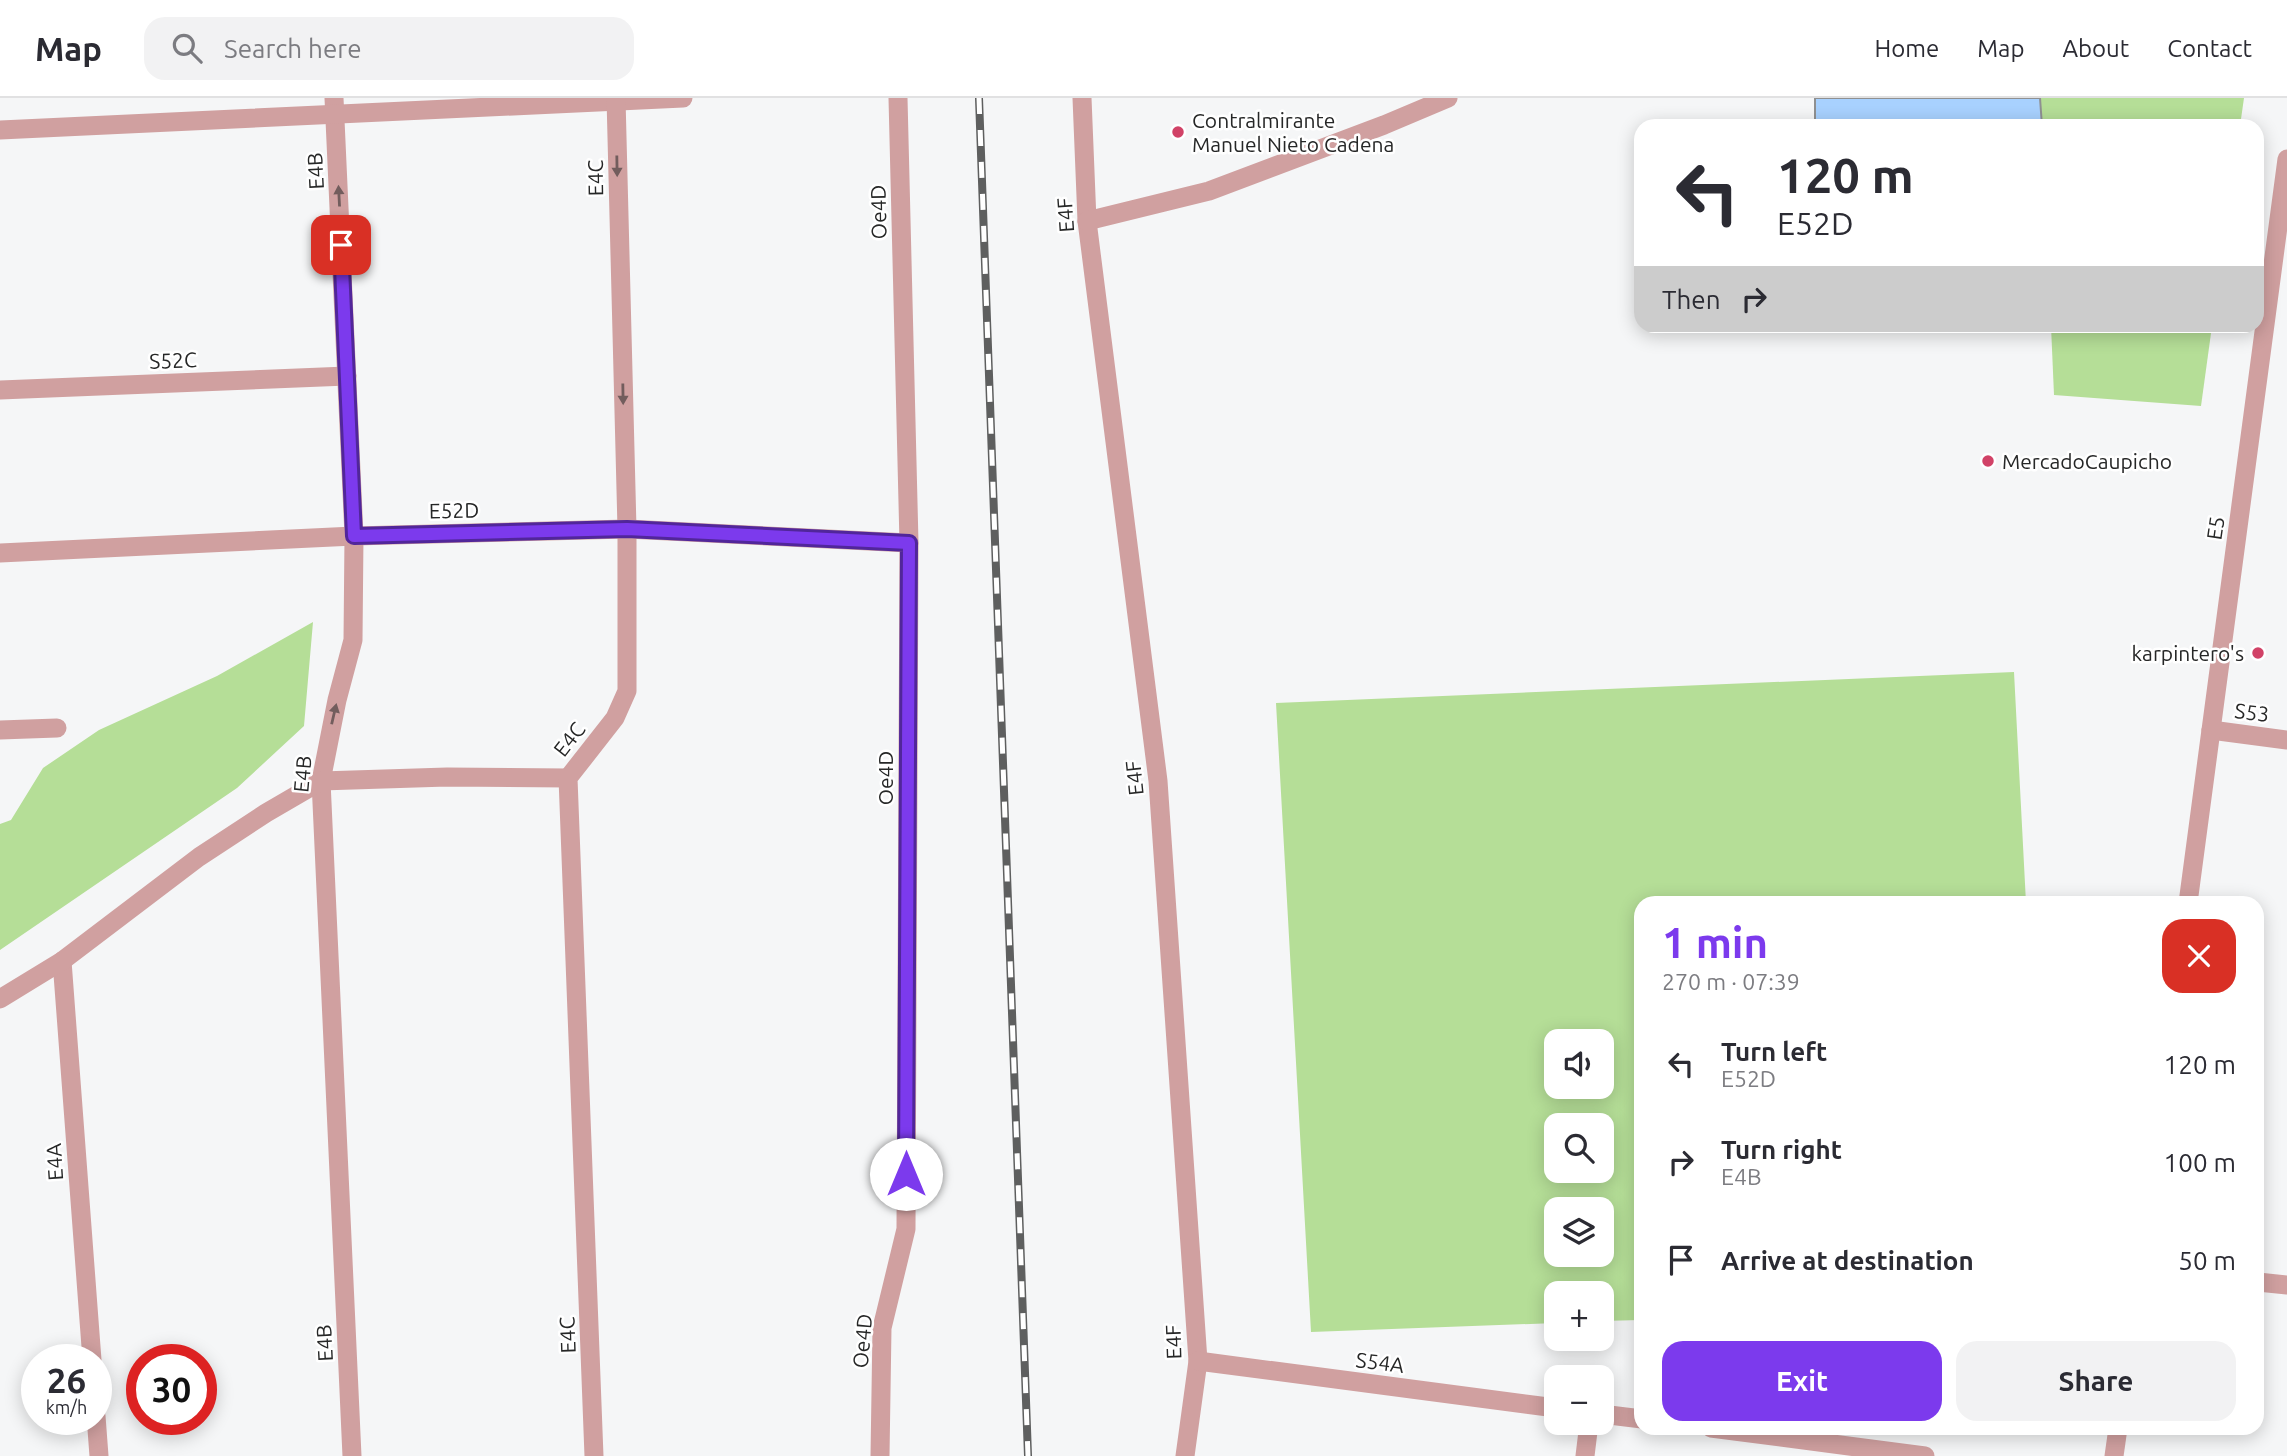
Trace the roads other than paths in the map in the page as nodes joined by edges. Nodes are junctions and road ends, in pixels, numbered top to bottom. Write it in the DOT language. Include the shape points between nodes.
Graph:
graph roads {
  1 [pos="683,98"];
  2 [pos="898,98"];
  3 [pos="1082,98"];
  4 [pos="1448,98"];
  5 [pos="616,100"];
  6 [pos="335,106"];
  7 [pos="0,130"];
  8 [pos="2287,159"];
  9 [pos="1087,221"];
  10 [pos="2282,232"];
  11 [pos="347,376"];
  12 [pos="0,390"];
  13 [pos="627,529"];
  14 [pos="354,536"];
  15 [pos="909,543"];
  16 [pos="0,553"];
  17 [pos="57,728"];
  18 [pos="0,730"];
  19 [pos="2211,730"];
  20 [pos="2287,740"];
  21 [pos="568,778"];
  22 [pos="321,781"];
  23 [pos="2189,896"];
  24 [pos="62,961"];
  25 [pos="0,999"];
  26 [pos="2264,1283"];
  27 [pos="2287,1285"];
  28 [pos="91,1344"];
  29 [pos="1198,1361"];
  30 [pos="1544,1406"];
  31 [pos="1614,1415"];
  32 [pos="1634,1418"];
  33 [pos="97,1435"];
  34 [pos="1588,1435"];
  35 [pos="1764,1435"];
  36 [pos="2117,1435"];
  37 [pos="99,1456"];
  38 [pos="352,1456"];
  39 [pos="594,1456"];
  40 [pos="880,1456"];
  41 [pos="1185,1456"];
  42 [pos="1585,1456"];
  43 [pos="1925,1456"];
  44 [pos="2114,1456"];
  1 -- 5 [label="street"];
  2 -- 15 [label="street, Oe4D"];
  3 -- 9 [label="street, E4F"];
  4 -- 9 [label="street" via="1209,191"];
  5 -- 6 [label="street"];
  5 -- 13 [label="street, E4C, one-way"];
  6 -- 7 [label="street"];
  11 -- 6 [label="street, E4B, one-way"];
  8 -- 10 [label="street, E5"];
  9 -- 29 [label="street, E4F" via="1158,781"];
  10 -- 19 [label="street, E5"];
  11 -- 12 [label="street, S52C"];
  11 -- 14 [label="street, E4B"];
  13 -- 14 [label="street, E52D"];
  13 -- 15 [label="street, E52D"];
  13 -- 21 [label="street, E4C" via="627,691 615,718"];
  14 -- 16 [label="street, E52D"];
  22 -- 14 [label="street, E4B, one-way" via="354,640"];
  15 -- 40 [label="street, Oe4D" via="906,1229 882,1328"];
  17 -- 18 [label="street"];
  19 -- 20 [label="street, S53"];
  19 -- 23 [label="street, E5"];
  21 -- 22 [label="street"];
  21 -- 39 [label="street, E4C"];
  22 -- 24 [label="street" via="199,857"];
  22 -- 38 [label="street, E4B"];
  24 -- 25 [label="street"];
  24 -- 28 [label="street, E4A"];
  26 -- 27 [label="street"];
  29 -- 30 [label="street, S54A"];
  29 -- 41 [label="street, E4F"];
  31 -- 32 [label="street"];
  33 -- 37 [label="street"];
  34 -- 42 [label="street"];
  35 -- 43 [label="street"];
  36 -- 44 [label="street"];
}
